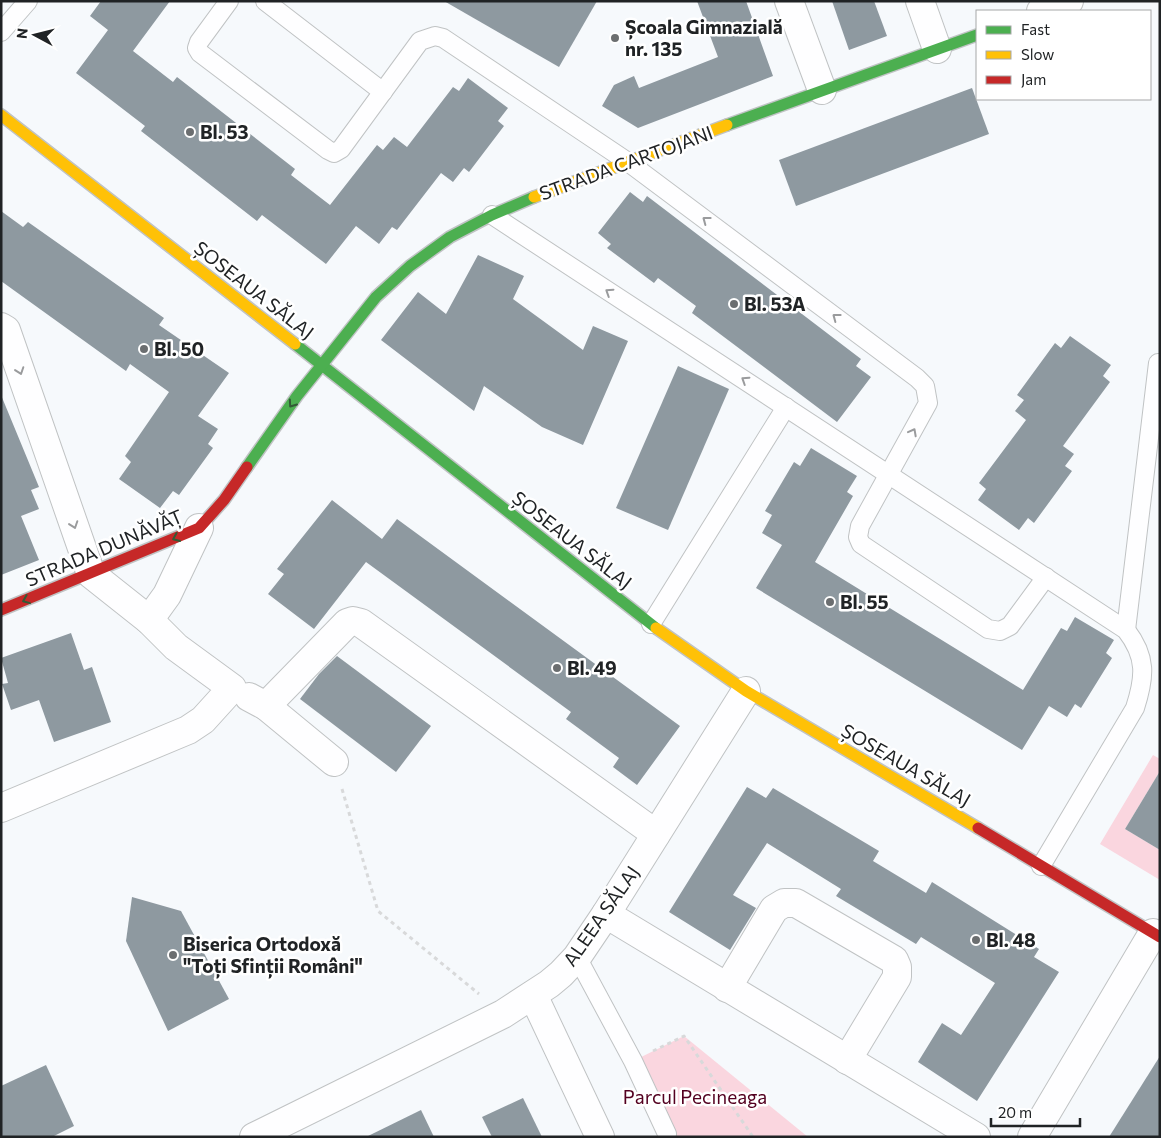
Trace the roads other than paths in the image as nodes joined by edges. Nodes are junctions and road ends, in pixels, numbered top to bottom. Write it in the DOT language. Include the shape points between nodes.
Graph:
graph roads {
  1 [pos="28,1"];
  2 [pos="229,1"];
  3 [pos="265,1"];
  4 [pos="789,1"];
  5 [pos="920,1"];
  6 [pos="1069,1"];
  7 [pos="1044,10"];
  8 [pos="1,32"];
  9 [pos="976,35"];
  10 [pos="937,49"];
  11 [pos="822,90"];
  12 [pos="383,92"];
  13 [pos="1,115"];
  14 [pos="628,162"];
  15 [pos="492,216"];
  16 [pos="1,327"];
  17 [pos="1158,363"];
  18 [pos="322,366"];
  19 [pos="786,407"];
  20 [pos="890,474"];
  21 [pos="199,528"];
  22 [pos="91,574"];
  23 [pos="1046,577"];
  24 [pos="1,610"];
  25 [pos="149,620"];
  26 [pos="651,624"];
  27 [pos="1126,630"];
  28 [pos="232,688"];
  29 [pos="746,690"];
  30 [pos="266,706"];
  31 [pos="334,762"];
  32 [pos="1,808"];
  33 [pos="656,834"];
  34 [pos="1041,866"];
  35 [pos="606,914"];
  36 [pos="1156,935"];
  37 [pos="577,957"];
  38 [pos="727,988"];
  39 [pos="533,995"];
  40 [pos="847,1060"];
  41 [pos="270,1133"];
  42 [pos="667,1134"];
  43 [pos="600,1137"];
  44 [pos="976,1137"];
  45 [pos="1032,1137"];
  1 -- 8 [label="lane"];
  2 -- 12 [label="lane" via="199,42 197,48 200,53 328,150 341,149"];
  3 -- 12 [label="lane"];
  4 -- 11 [label="street"];
  5 -- 10 [label="street"];
  6 -- 7 [label="street"];
  9 -- 10 [label="street, STRADA CARTOJANI"];
  10 -- 11 [label="street, STRADA CARTOJANI"];
  11 -- 14 [label="street, STRADA CARTOJANI"];
  12 -- 14 [label="lane" via="420,42 435,36 442,38"];
  13 -- 18 [label="street, ȘOSEAUA SĂLAJ"];
  14 -- 15 [label="street, STRADA CARTOJANI"];
  20 -- 14 [label="lane, one-way" via="928,404 925,386"];
  15 -- 18 [label="street, STRADA CARTOJANI" via="450,237 410,266 376,297"];
  19 -- 15 [label="lane, one-way"];
  16 -- 22 [label="street, one-way" via="6,330"];
  17 -- 27 [label="lane"];
  18 -- 21 [label="street, STRADA DUNĂVĂȚ, one-way" via="224,500"];
  18 -- 26 [label="street, ȘOSEAUA SĂLAJ"];
  19 -- 20 [label="lane"];
  19 -- 26 [label="lane"];
  20 -- 23 [label="lane"];
  20 -- 23 [label="lane" via="860,526 858,537 861,544 988,629 1000,631 1010,626"];
  21 -- 22 [label="street, STRADA DUNĂVĂȚ, one-way"];
  21 -- 25 [label="street" via="167,595"];
  22 -- 24 [label="street, STRADA DUNĂVĂȚ, one-way"];
  22 -- 25 [label="street"];
  23 -- 27 [label="lane"];
  25 -- 28 [label="street" via="176,647"];
  26 -- 29 [label="street, ȘOSEAUA SĂLAJ"];
  27 -- 34 [label="lane" via="1140,651 1143,664 1135,708"];
  28 -- 30 [label="street"];
  28 -- 32 [label="street" via="203,720 188,730"];
  29 -- 33 [label="street, ALEEA SĂLAJ"];
  29 -- 34 [label="street, ȘOSEAUA SĂLAJ"];
  30 -- 31 [label="street"];
  30 -- 33 [label="street" via="346,623 361,623"];
  33 -- 35 [label="street, ALEEA SĂLAJ"];
  34 -- 36 [label="street, ȘOSEAUA SĂLAJ"];
  35 -- 37 [label="street, ALEEA SĂLAJ"];
  35 -- 38 [label="street"];
  36 -- 45 [label="street"];
  37 -- 39 [label="street, ALEEA SĂLAJ"];
  37 -- 42 [label="lane" via="633,1061"];
  38 -- 40 [label="street"];
  38 -- 40 [label="street" via="774,909 784,902 796,902 894,960 897,977"];
  39 -- 41 [label="street, ALEEA SĂLAJ" via="503,1014"];
  39 -- 43 [label="street"];
  40 -- 44 [label="street"];
}
